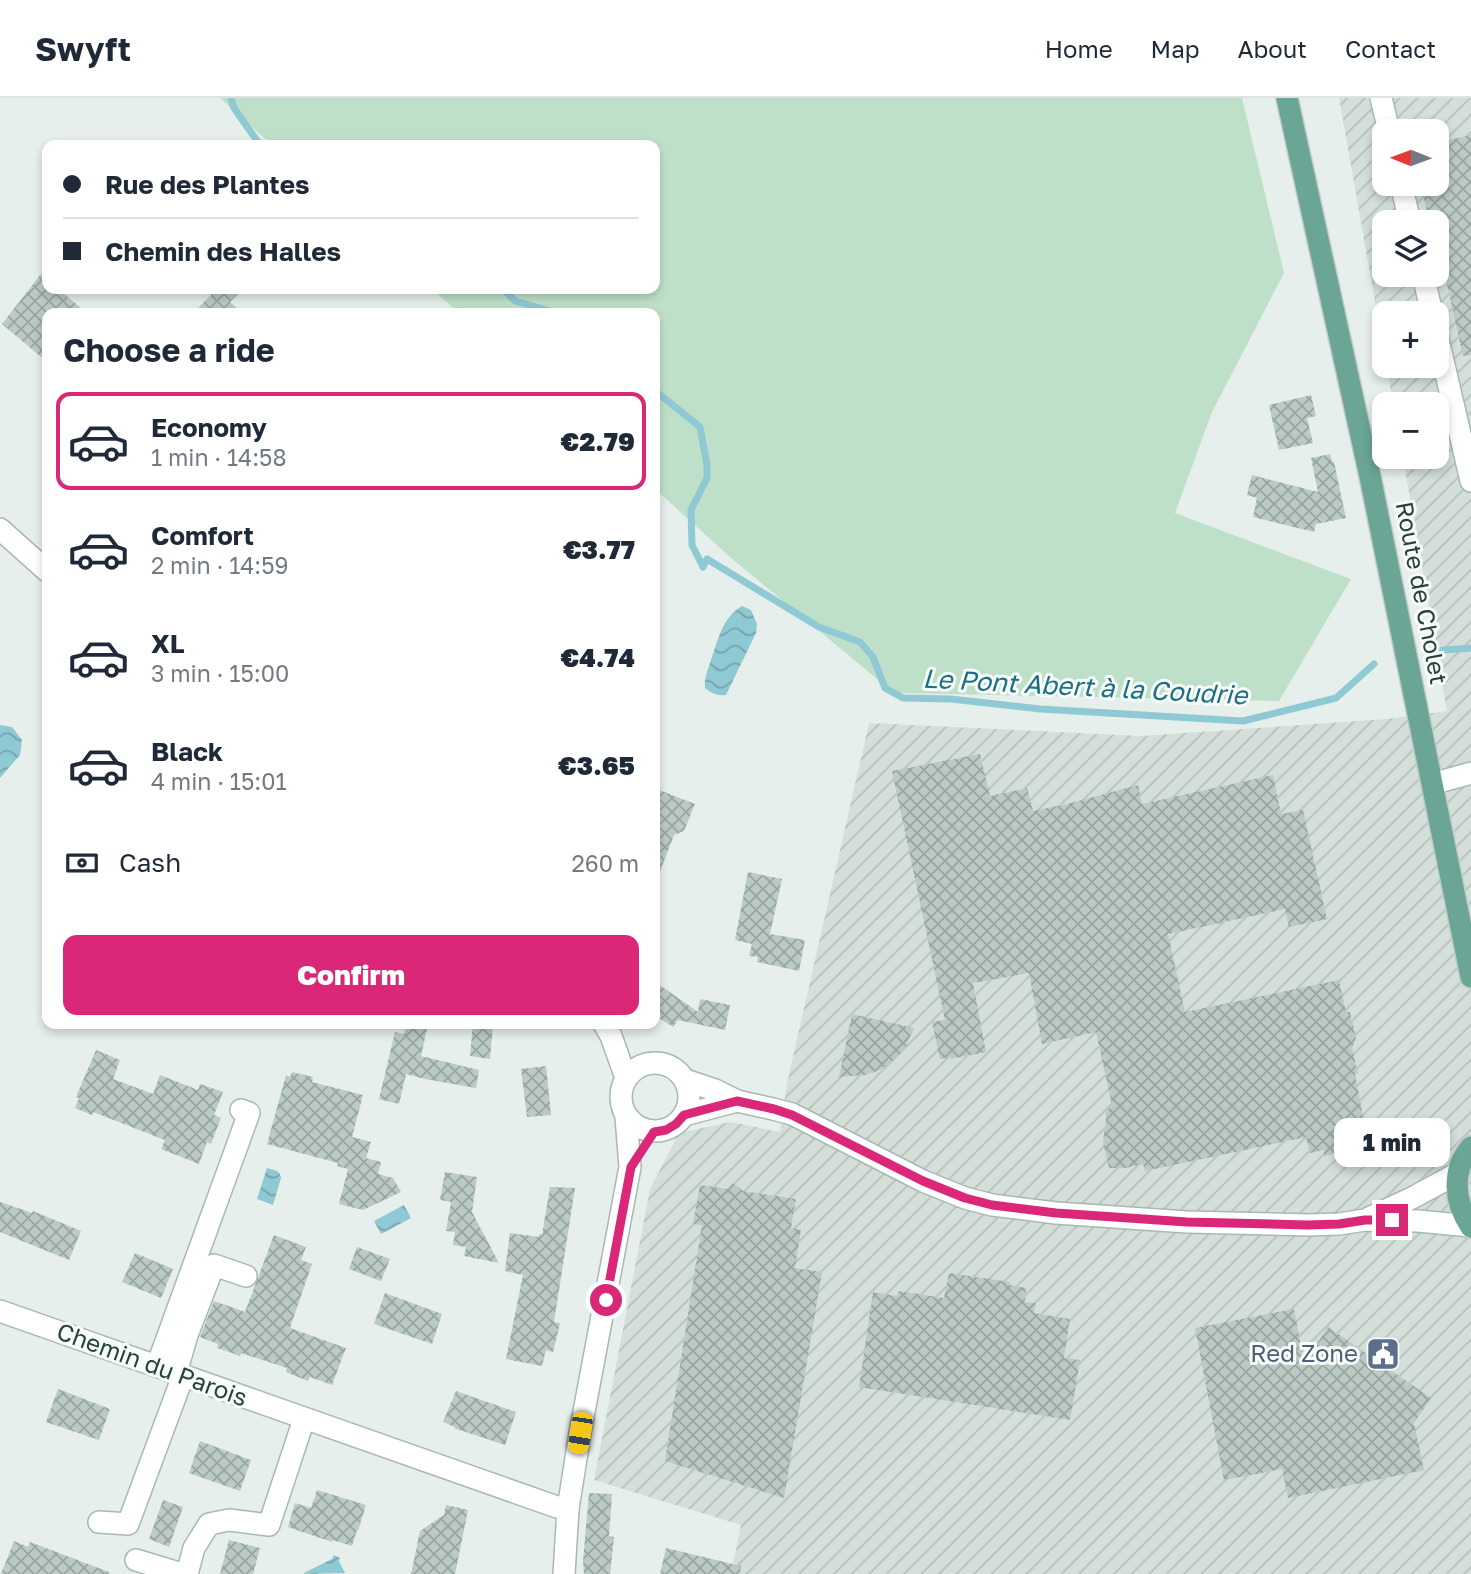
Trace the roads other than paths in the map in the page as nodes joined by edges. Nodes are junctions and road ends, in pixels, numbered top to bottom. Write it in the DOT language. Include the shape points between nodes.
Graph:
graph roads {
  1 [pos="1287,98"];
  2 [pos="1381,98"];
  3 [pos="1386,119"];
  4 [pos="1447,378"];
  5 [pos="1471,481"];
  6 [pos="0,529"];
  7 [pos="42,566"];
  8 [pos="1471,774"];
  9 [pos="1432,784"];
  10 [pos="1471,977"];
  11 [pos="607,1030"];
  12 [pos="650,1063"];
  13 [pos="626,1078"];
  14 [pos="685,1080"];
  15 [pos="737,1101"];
  16 [pos="241,1110"];
  17 [pos="684,1115"];
  18 [pos="626,1117"];
  19 [pos="654,1132"];
  20 [pos="1471,1147"];
  21 [pos="631,1167"];
  22 [pos="1458,1173"];
  23 [pos="1365,1220"];
  24 [pos="1470,1226"];
  25 [pos="246,1276"];
  26 [pos="0,1311"];
  27 [pos="172,1372"];
  28 [pos="304,1419"];
  29 [pos="568,1509"];
  30 [pos="99,1522"];
  31 [pos="136,1560"];
  32 [pos="184,1574"];
  33 [pos="564,1574"];
  1 -- 9 [label="main road, Route de Cholet"];
  2 -- 3 [label="street"];
  4 -- 5 [label="street"];
  6 -- 7 [label="street"];
  8 -- 9 [label="street"];
  9 -- 10 [label="main road, Route de Cholet"];
  11 -- 12 [label="street"];
  11 -- 13 [label="street"];
  12 -- 13 [label="street"];
  12 -- 14 [label="street" via="676,1069"];
  13 -- 18 [label="street" via="621,1091"];
  14 -- 15 [label="street"];
  14 -- 17 [label="street" via="689,1104"];
  15 -- 17 [label="street"];
  15 -- 23 [label="street" via="792,1115 923,1181 992,1205 1187,1222 1308,1225"];
  16 -- 27 [label="street" via="249,1113"];
  17 -- 19 [label="street" via="666,1130"];
  18 -- 19 [label="street" via="639,1128"];
  18 -- 21 [label="street"];
  19 -- 21 [label="street"];
  20 -- 22 [label="main road"];
  21 -- 29 [label="street"];
  22 -- 23 [label="street"];
  22 -- 24 [label="main road" via="1456,1191"];
  23 -- 24 [label="street"];
  25 -- 27 [label="street" via="214,1265"];
  26 -- 27 [label="street, Chemin du Parois"];
  27 -- 28 [label="street, Chemin du Parois"];
  27 -- 30 [label="street" via="128,1524"];
  28 -- 29 [label="street, Chemin du Parois"];
  28 -- 32 [label="street" via="269,1525 229,1520 209,1524"];
  29 -- 33 [label="street"];
  31 -- 32 [label="street"];
}
